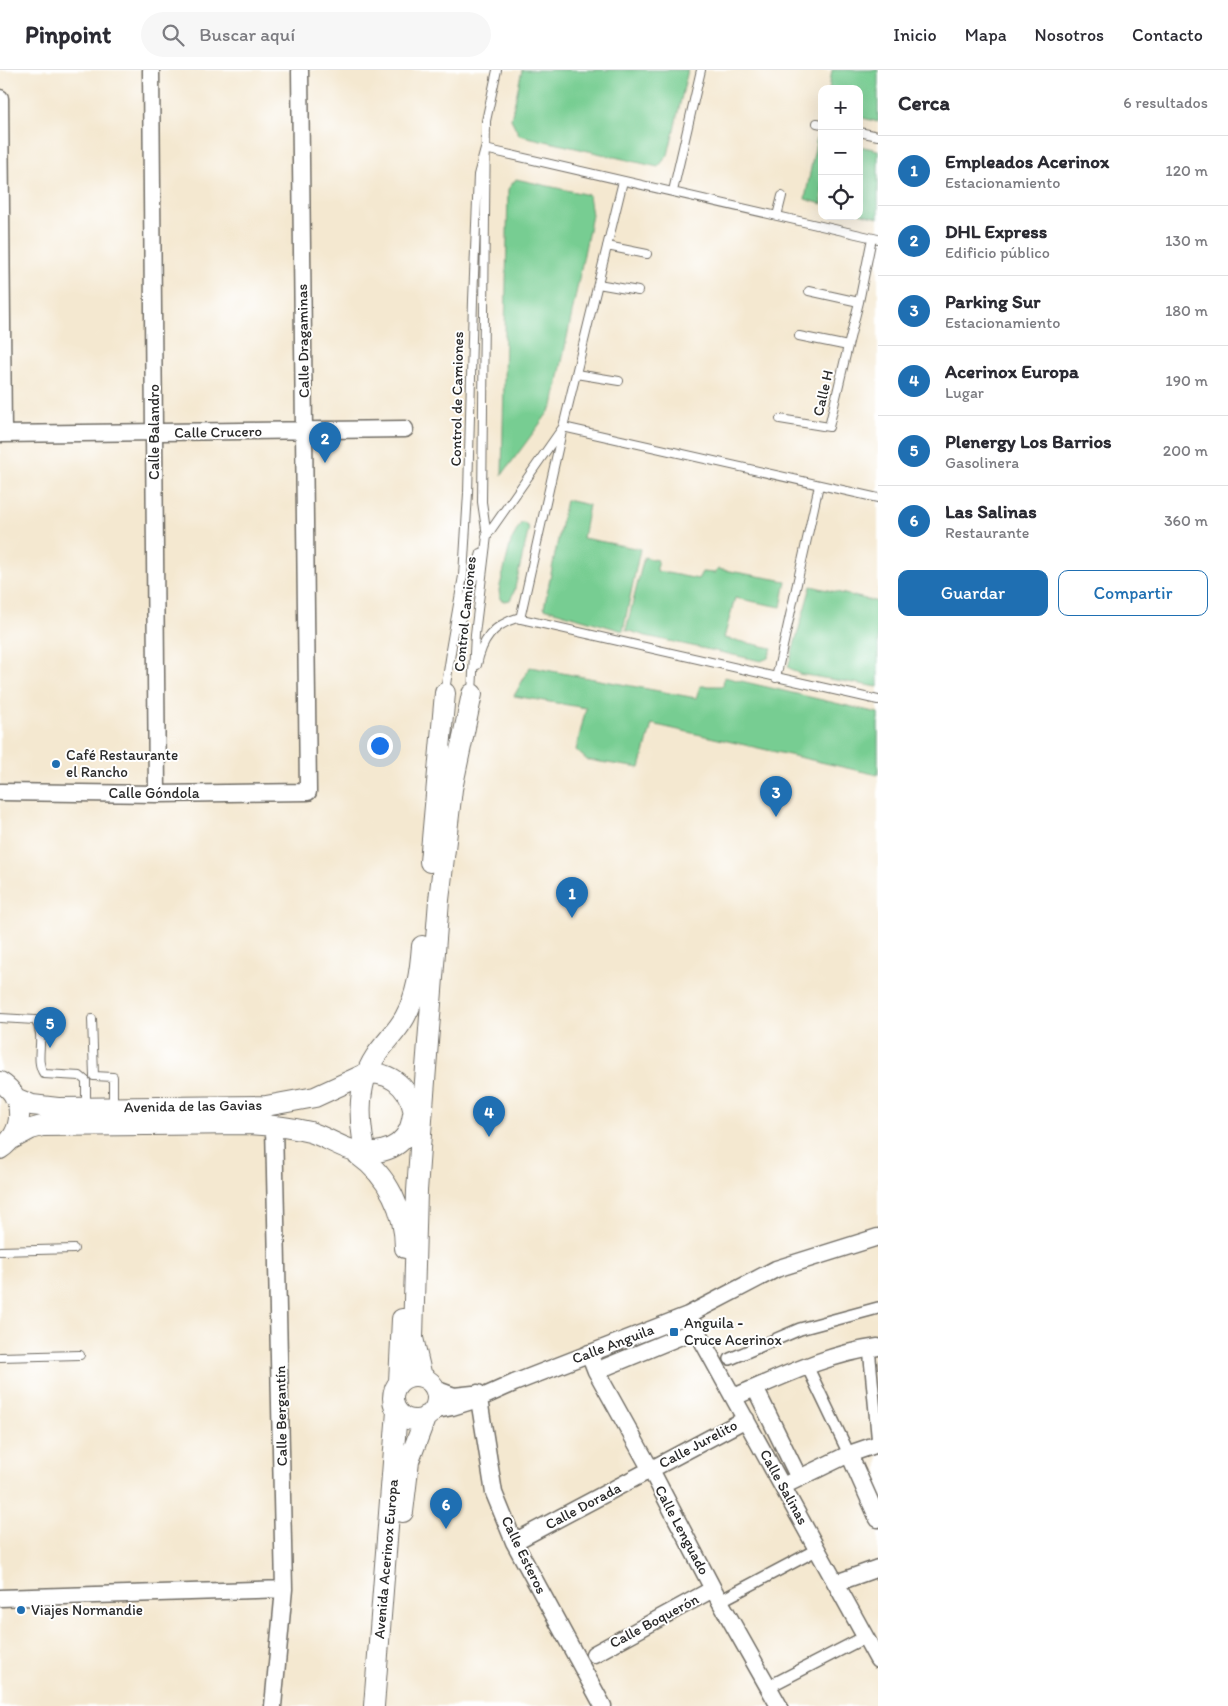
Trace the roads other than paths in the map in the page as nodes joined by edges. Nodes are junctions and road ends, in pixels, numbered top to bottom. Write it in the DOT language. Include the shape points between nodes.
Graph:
graph roads {
  1 [pos="151,70"];
  2 [pos="300,70"];
  3 [pos="497,70"];
  4 [pos="701,70"];
  5 [pos="0,98"];
  6 [pos="863,133"];
  7 [pos="878,136"];
  8 [pos="485,149"];
  9 [pos="623,181"];
  10 [pos="673,191"];
  11 [pos="782,196"];
  12 [pos="777,216"];
  13 [pos="875,238"];
  14 [pos="607,246"];
  15 [pos="647,254"];
  16 [pos="598,284"];
  17 [pos="809,291"];
  18 [pos="638,292"];
  19 [pos="859,302"];
  20 [pos="799,336"];
  21 [pos="848,346"];
  22 [pos="576,374"];
  23 [pos="619,381"];
  24 [pos="780,419"];
  25 [pos="563,427"];
  26 [pos="405,430"];
  27 [pos="304,431"];
  28 [pos="154,433"];
  29 [pos="2,434"];
  30 [pos="819,485"];
  31 [pos="878,498"];
  32 [pos="486,536"];
  33 [pos="518,618"];
  34 [pos="450,650"];
  35 [pos="776,678"];
  36 [pos="445,693"];
  37 [pos="472,694"];
  38 [pos="878,700"];
  39 [pos="0,792"];
  40 [pos="308,792"];
  41 [pos="157,794"];
  42 [pos="432,997"];
  43 [pos="0,1018"];
  44 [pos="92,1019"];
  45 [pos="367,1073"];
  46 [pos="94,1076"];
  47 [pos="86,1081"];
  48 [pos="5,1086"];
  49 [pos="414,1107"];
  50 [pos="86,1108"];
  51 [pos="112,1108"];
  52 [pos="274,1126"];
  53 [pos="6,1144"];
  54 [pos="361,1154"];
  55 [pos="416,1228"];
  56 [pos="878,1237"];
  57 [pos="74,1249"];
  58 [pos="0,1251"];
  59 [pos="878,1308"];
  60 [pos="688,1315"];
  61 [pos="696,1330"];
  62 [pos="873,1348"];
  63 [pos="589,1352"];
  64 [pos="80,1355"];
  65 [pos="0,1357"];
  66 [pos="730,1359"];
  67 [pos="807,1366"];
  68 [pos="596,1371"];
  69 [pos="399,1382"];
  70 [pos="428,1383"];
  71 [pos="755,1388"];
  72 [pos="478,1396"];
  73 [pos="734,1397"];
  74 [pos="397,1411"];
  75 [pos="429,1413"];
  76 [pos="746,1419"];
  77 [pos="878,1444"];
  78 [pos="849,1454"];
  79 [pos="651,1470"];
  80 [pos="799,1478"];
  81 [pos="783,1486"];
  82 [pos="878,1519"];
  83 [pos="514,1542"];
  84 [pos="818,1549"];
  85 [pos="878,1568"];
  86 [pos="836,1583"];
  87 [pos="284,1589"];
  88 [pos="717,1595"];
  89 [pos="0,1598"];
  90 [pos="866,1637"];
  91 [pos="594,1654"];
  92 [pos="878,1660"];
  93 [pos="768,1687"];
  94 [pos="273,1706"];
  95 [pos="374,1706"];
  96 [pos="384,1706"];
  97 [pos="603,1706"];
  98 [pos="778,1706"];
  1 -- 28 [label="street, Calle Balandro"];
  2 -- 27 [label="street, Calle Dragaminas"];
  3 -- 8 [label="lane" via="486,121"];
  4 -- 10 [label="lane"];
  5 -- 29 [label="street"];
  6 -- 7 [label="lane"];
  8 -- 9 [label="lane"];
  8 -- 32 [label="lane" via="482,502"];
  8 -- 34 [label="lane, Control de Camiones" via="478,175 463,576"];
  9 -- 10 [label="lane"];
  9 -- 14 [label="lane"];
  10 -- 12 [label="lane"];
  11 -- 12 [label="lane"];
  12 -- 13 [label="lane"];
  13 -- 19 [label="lane, Calle H"];
  14 -- 15 [label="lane"];
  14 -- 16 [label="lane"];
  16 -- 18 [label="lane"];
  16 -- 22 [label="lane"];
  17 -- 19 [label="lane"];
  19 -- 21 [label="lane, Calle H"];
  20 -- 21 [label="lane"];
  21 -- 24 [label="lane, Calle H" via="829,427"];
  22 -- 23 [label="lane"];
  22 -- 25 [label="lane"];
  25 -- 30 [label="lane"];
  25 -- 32 [label="lane"];
  25 -- 33 [label="lane"];
  26 -- 27 [label="street, Calle Crucero"];
  27 -- 28 [label="street, Calle Crucero"];
  27 -- 40 [label="street, Calle Dragaminas"];
  28 -- 29 [label="street, Calle Crucero"];
  28 -- 41 [label="street, Calle Balandro"];
  30 -- 31 [label="lane"];
  30 -- 35 [label="lane"];
  32 -- 34 [label="lane"];
  32 -- 37 [label="lane, Control Camiones"];
  33 -- 35 [label="lane"];
  33 -- 37 [label="lane" via="506,622 484,642"];
  34 -- 36 [label="lane"];
  35 -- 38 [label="lane"];
  36 -- 45 [label="street" via="419,980 406,1015"];
  37 -- 42 [label="street" via="452,789"];
  39 -- 41 [label="street, Calle Góndola"];
  40 -- 41 [label="street, Calle Góndola"];
  42 -- 49 [label="street" via="420,1041"];
  42 -- 55 [label="street"];
  43 -- 47 [label="lane" via="35,1020 40,1026 40,1069 44,1074 80,1076"];
  44 -- 46 [label="lane"];
  45 -- 49 [label="street" via="384,1075 396,1081 406,1091"];
  45 -- 51 [label="street, Avenida de las Gavias" via="315,1097 266,1106"];
  45 -- 54 [label="street" via="361,1098"];
  46 -- 47 [label="lane"];
  46 -- 51 [label="lane" via="113,1077"];
  47 -- 50 [label="lane"];
  48 -- 50 [label="street, Avenida de las Gavias" via="32,1106"];
  48 -- 53 [label="street" via="18,1106 19,1123"];
  49 -- 54 [label="street" via="409,1130 399,1143 389,1149"];
  49 -- 55 [label="street" via="416,1122 411,1189"];
  50 -- 51 [label="street, Avenida de las Gavias"];
  52 -- 53 [label="street, Avenida de las Gavias" via="42,1126 31,1128"];
  52 -- 54 [label="street, Avenida de las Gavias" via="309,1132"];
  52 -- 87 [label="street, Calle Bergantín"];
  54 -- 69 [label="street" via="388,1186 398,1206 405,1234"];
  55 -- 70 [label="street" via="413,1338"];
  56 -- 60 [label="street, Calle Anguila" via="776,1270"];
  57 -- 58 [label="lane"];
  59 -- 66 [label="street" via="782,1335"];
  60 -- 61 [label="street, Calle Salinas"];
  60 -- 63 [label="street, Calle Anguila"];
  61 -- 68 [label="street, Calle Anguila"];
  61 -- 73 [label="street, Calle Salinas"];
  62 -- 67 [label="street" via="837,1355"];
  62 -- 77 [label="street"];
  63 -- 68 [label="street, Calle Lenguado"];
  63 -- 72 [label="street, Calle Anguila"];
  64 -- 65 [label="lane"];
  67 -- 71 [label="street"];
  67 -- 78 [label="street"];
  68 -- 79 [label="street, Calle Lenguado"];
  69 -- 70 [label="street" via="410,1376"];
  69 -- 74 [label="street" via="393,1393"];
  70 -- 72 [label="street, Calle Anguila" via="454,1396"];
  70 -- 75 [label="street" via="436,1400"];
  71 -- 73 [label="street"];
  71 -- 80 [label="street"];
  72 -- 75 [label="street, Calle Anguila"];
  72 -- 83 [label="street, Calle Esteros" via="494,1493"];
  73 -- 76 [label="street, Calle Salinas"];
  74 -- 75 [label="street" via="411,1419 421,1419"];
  74 -- 95 [label="street, Avenida Acerinox Europa"];
  75 -- 96 [label="street, Avenida Acerinox Europa" via="409,1461"];
  76 -- 79 [label="street, Calle Jurelito"];
  76 -- 81 [label="street, Calle Salinas"];
  77 -- 78 [label="street"];
  78 -- 80 [label="street"];
  78 -- 82 [label="street"];
  79 -- 83 [label="street, Calle Dorada"];
  79 -- 88 [label="street, Calle Lenguado"];
  80 -- 81 [label="street"];
  81 -- 84 [label="street, Calle Salinas"];
  83 -- 97 [label="street, Calle Esteros"];
  84 -- 86 [label="street, Calle Salinas"];
  84 -- 88 [label="street"];
  85 -- 86 [label="street"];
  86 -- 90 [label="street, Calle Salinas"];
  87 -- 89 [label="street"];
  87 -- 94 [label="street, Calle Bergantín"];
  88 -- 91 [label="street, Calle Boquerón"];
  88 -- 93 [label="street, Calle Lenguado"];
  90 -- 92 [label="street, Calle Salinas"];
  90 -- 93 [label="street"];
  93 -- 98 [label="street, Calle Lenguado"];
}
